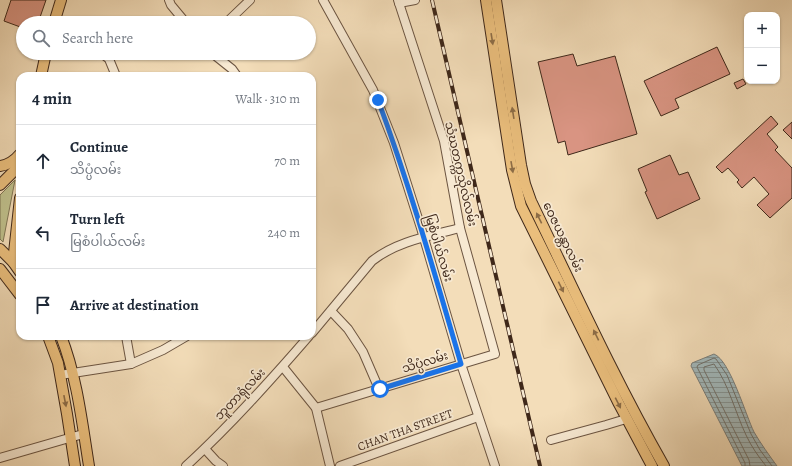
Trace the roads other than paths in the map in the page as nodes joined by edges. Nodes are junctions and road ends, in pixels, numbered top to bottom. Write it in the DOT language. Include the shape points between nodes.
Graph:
graph roads {
  1 [pos="61,0"];
  2 [pos="169,0"];
  3 [pos="250,0"];
  4 [pos="323,0"];
  5 [pos="415,0"];
  6 [pos="486,0"];
  7 [pos="496,0"];
  8 [pos="398,1"];
  9 [pos="56,16"];
  10 [pos="180,16"];
  11 [pos="233,16"];
  12 [pos="44,60"];
  13 [pos="108,60"];
  14 [pos="221,60"];
  15 [pos="42,72"];
  16 [pos="114,72"];
  17 [pos="234,72"];
  18 [pos="16,158"];
  19 [pos="0,166"];
  20 [pos="16,169"];
  21 [pos="0,185"];
  22 [pos="460,228"];
  23 [pos="16,235"];
  24 [pos="424,238"];
  25 [pos="0,249"];
  26 [pos="13,262"];
  27 [pos="16,266"];
  28 [pos="0,269"];
  29 [pos="16,290"];
  30 [pos="331,311"];
  31 [pos="316,328"];
  32 [pos="49,340"];
  33 [pos="63,340"];
  34 [pos="127,340"];
  35 [pos="180,340"];
  36 [pos="306,340"];
  37 [pos="495,354"];
  38 [pos="131,364"];
  39 [pos="461,364"];
  40 [pos="283,366"];
  41 [pos="73,373"];
  42 [pos="60,375"];
  43 [pos="380,389"];
  44 [pos="316,408"];
  45 [pos="478,417"];
  46 [pos="626,418"];
  47 [pos="84,434"];
  48 [pos="71,437"];
  49 [pos="551,440"];
  50 [pos="205,448"];
  51 [pos="0,458"];
  52 [pos="75,466"];
  53 [pos="88,466"];
  54 [pos="186,466"];
  55 [pos="223,466"];
  56 [pos="330,466"];
  57 [pos="340,466"];
  58 [pos="495,466"];
  59 [pos="652,466"];
  60 [pos="664,466"];
  1 -- 9 [label="main road"];
  2 -- 10 [label="street"];
  3 -- 11 [label="street"];
  4 -- 24 [label="street, မြစံပါယ်လမ်း" via="375,95 394,143"];
  5 -- 8 [label="street"];
  6 -- 46 [label="main road, ဝေဇယန္တာလမ်း, one-way" via="512,170 521,206"];
  60 -- 7 [label="main road, ဝေဇယန္တာလမ်း, one-way" via="613,370 531,201 521,165"];
  8 -- 22 [label="street, သံဃတက္ကသိုလ်လမ်း" via="444,142"];
  12 -- 15 [label="main road"];
  13 -- 16 [label="street"];
  14 -- 17 [label="street"];
  18 -- 19 [label="main road" via="7,165"];
  20 -- 21 [label="main road"];
  22 -- 24 [label="street"];
  22 -- 37 [label="street, သံဃတက္ကသိုလ်လမ်း"];
  23 -- 26 [label="main road"];
  24 -- 30 [label="street" via="395,246 372,260"];
  24 -- 39 [label="street, မြစံပါယ်လမ်း"];
  25 -- 26 [label="main road"];
  26 -- 27 [label="main road"];
  28 -- 29 [label="main road"];
  30 -- 31 [label="street"];
  30 -- 43 [label="street" via="348,329"];
  32 -- 42 [label="main road"];
  33 -- 41 [label="main road"];
  34 -- 38 [label="street"];
  35 -- 38 [label="street"];
  36 -- 40 [label="street, ဘူတာရုံလမ်း"];
  37 -- 39 [label="street, သိပ္ပံလမ်း"];
  38 -- 41 [label="street"];
  39 -- 43 [label="street, သိပ္ပံလမ်း"];
  39 -- 45 [label="street, မြစံပါယ်လမ်း"];
  40 -- 44 [label="street"];
  40 -- 50 [label="street, ဘူတာရုံလမ်း"];
  41 -- 42 [label="street"];
  41 -- 47 [label="main road"];
  42 -- 48 [label="main road, one-way"];
  43 -- 44 [label="street, သိပ္ပံလမ်း"];
  44 -- 56 [label="street"];
  45 -- 57 [label="street, CHAN THA STREET"];
  45 -- 58 [label="street, မြစံပါယ်လမ်း"];
  46 -- 49 [label="street"];
  46 -- 59 [label="main road, ဝေဇယန္တာလမ်း"];
  47 -- 48 [label="street"];
  47 -- 53 [label="main road"];
  48 -- 51 [label="street"];
  48 -- 52 [label="main road"];
  50 -- 54 [label="street, ဘူတာရုံလမ်း"];
  50 -- 55 [label="street"];
}
